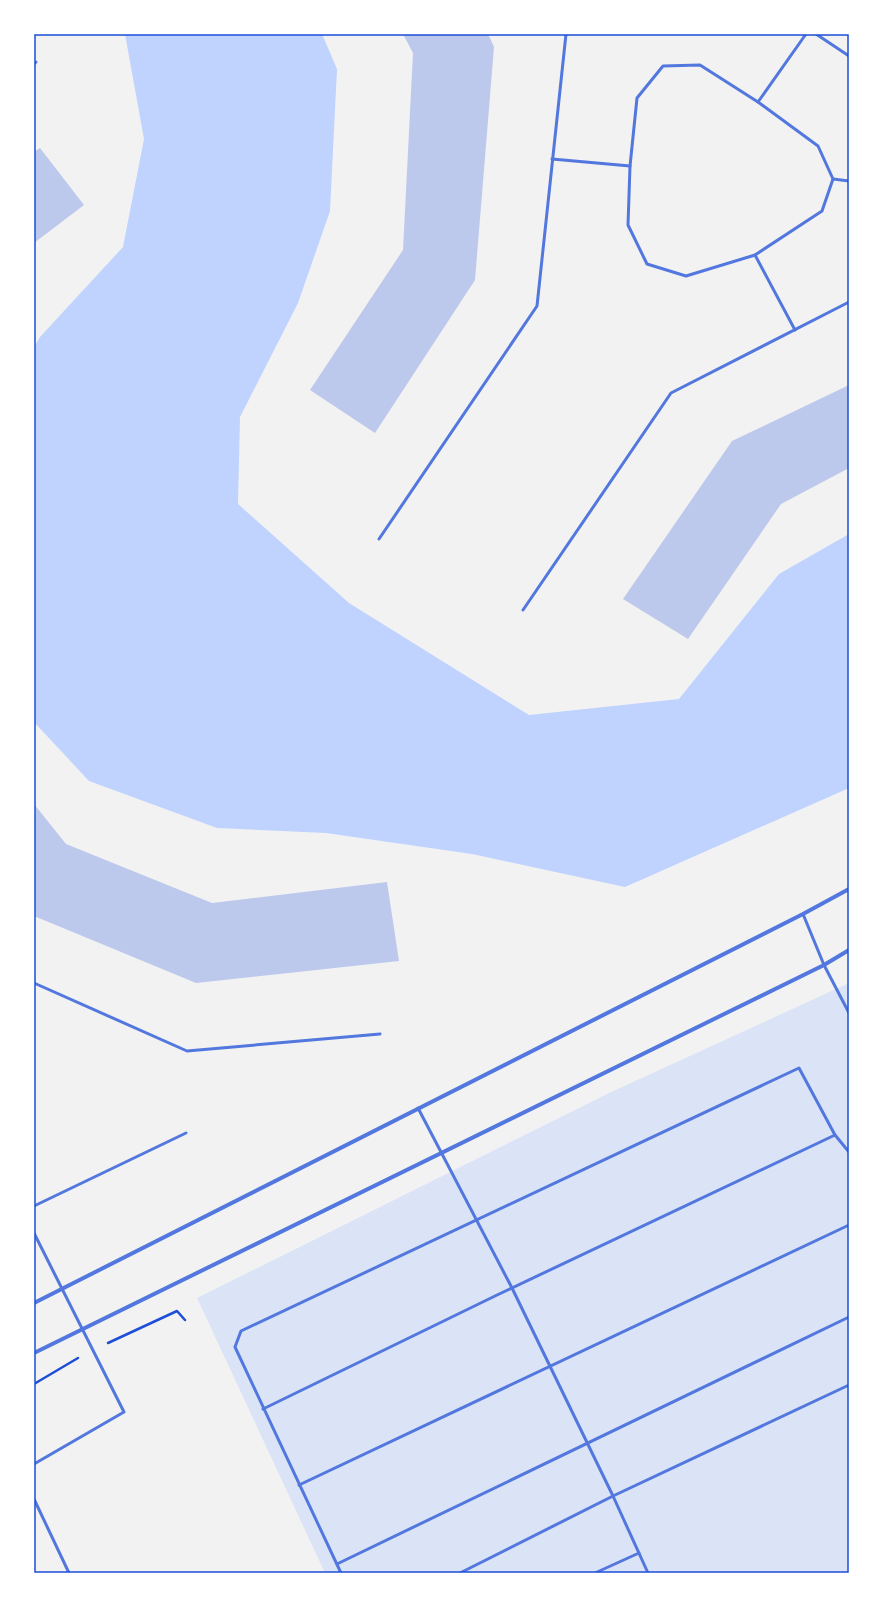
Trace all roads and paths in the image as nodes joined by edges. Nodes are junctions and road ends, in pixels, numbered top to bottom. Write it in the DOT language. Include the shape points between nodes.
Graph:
graph roads {
  1 [pos="566,34"];
  2 [pos="806,34"];
  3 [pos="816,34"];
  4 [pos="849,56"];
  5 [pos="758,102"];
  6 [pos="552,159"];
  7 [pos="630,166"];
  8 [pos="832,180"];
  9 [pos="849,181"];
  10 [pos="755,255"];
  11 [pos="849,302"];
  12 [pos="795,330"];
  13 [pos="379,540"];
  14 [pos="522,610"];
  15 [pos="849,889"];
  16 [pos="803,914"];
  17 [pos="849,950"];
  18 [pos="824,965"];
  19 [pos="34,983"];
  20 [pos="849,1013"];
  21 [pos="380,1034"];
  22 [pos="418,1108"];
  23 [pos="186,1133"];
  24 [pos="835,1135"];
  25 [pos="849,1152"];
  26 [pos="441,1153"];
  27 [pos="34,1206"];
  28 [pos="476,1220"];
  29 [pos="849,1226"];
  30 [pos="34,1234"];
  31 [pos="512,1288"];
  32 [pos="61,1289"];
  33 [pos="34,1303"];
  34 [pos="849,1317"];
  35 [pos="185,1320"];
  36 [pos="82,1330"];
  37 [pos="92,1350"];
  38 [pos="34,1353"];
  39 [pos="549,1366"];
  40 [pos="34,1384"];
  41 [pos="849,1385"];
  42 [pos="263,1409"];
  43 [pos="586,1443"];
  44 [pos="34,1464"];
  45 [pos="299,1485"];
  46 [pos="613,1496"];
  47 [pos="34,1499"];
  48 [pos="639,1553"];
  49 [pos="337,1564"];
  50 [pos="69,1573"];
  51 [pos="341,1573"];
  52 [pos="460,1573"];
  53 [pos="595,1573"];
  54 [pos="648,1573"];
  1 -- 6 [label="lane"];
  2 -- 5 [label="lane"];
  3 -- 4 [label="lane"];
  5 -- 7 [label="lane" via="700,65 663,66 637,98"];
  5 -- 8 [label="lane" via="818,146"];
  6 -- 7 [label="lane"];
  6 -- 13 [label="lane" via="537,306"];
  7 -- 10 [label="lane" via="628,225 647,264 686,276"];
  8 -- 9 [label="lane"];
  8 -- 10 [label="lane" via="822,211"];
  10 -- 12 [label="lane"];
  11 -- 12 [label="lane"];
  12 -- 14 [label="lane" via="672,393"];
  15 -- 16 [label="street"];
  16 -- 18 [label="lane"];
  16 -- 22 [label="street"];
  17 -- 18 [label="street"];
  18 -- 20 [label="lane"];
  18 -- 26 [label="street"];
  19 -- 21 [label="lane" via="186,1050"];
  22 -- 26 [label="lane"];
  22 -- 32 [label="street"];
  23 -- 27 [label="lane"];
  24 -- 25 [label="lane"];
  24 -- 28 [label="lane" via="799,1068"];
  24 -- 31 [label="lane"];
  26 -- 28 [label="lane"];
  26 -- 36 [label="street"];
  28 -- 31 [label="lane"];
  28 -- 42 [label="lane" via="241,1331 235,1347"];
  29 -- 39 [label="lane"];
  30 -- 32 [label="lane"];
  31 -- 39 [label="lane"];
  31 -- 42 [label="lane"];
  32 -- 33 [label="street"];
  32 -- 36 [label="lane"];
  34 -- 43 [label="lane"];
  35 -- 37 [label="path" via="177,1310"];
  36 -- 37 [label="lane"];
  36 -- 38 [label="street"];
  37 -- 40 [label="path"];
  37 -- 44 [label="lane" via="124,1412"];
  39 -- 43 [label="lane"];
  39 -- 45 [label="lane"];
  41 -- 46 [label="lane"];
  42 -- 45 [label="lane"];
  43 -- 46 [label="lane"];
  43 -- 49 [label="lane"];
  45 -- 49 [label="lane"];
  46 -- 48 [label="lane"];
  46 -- 52 [label="lane"];
  47 -- 50 [label="lane"];
  48 -- 53 [label="lane"];
  48 -- 54 [label="lane"];
  49 -- 51 [label="lane"];
}
